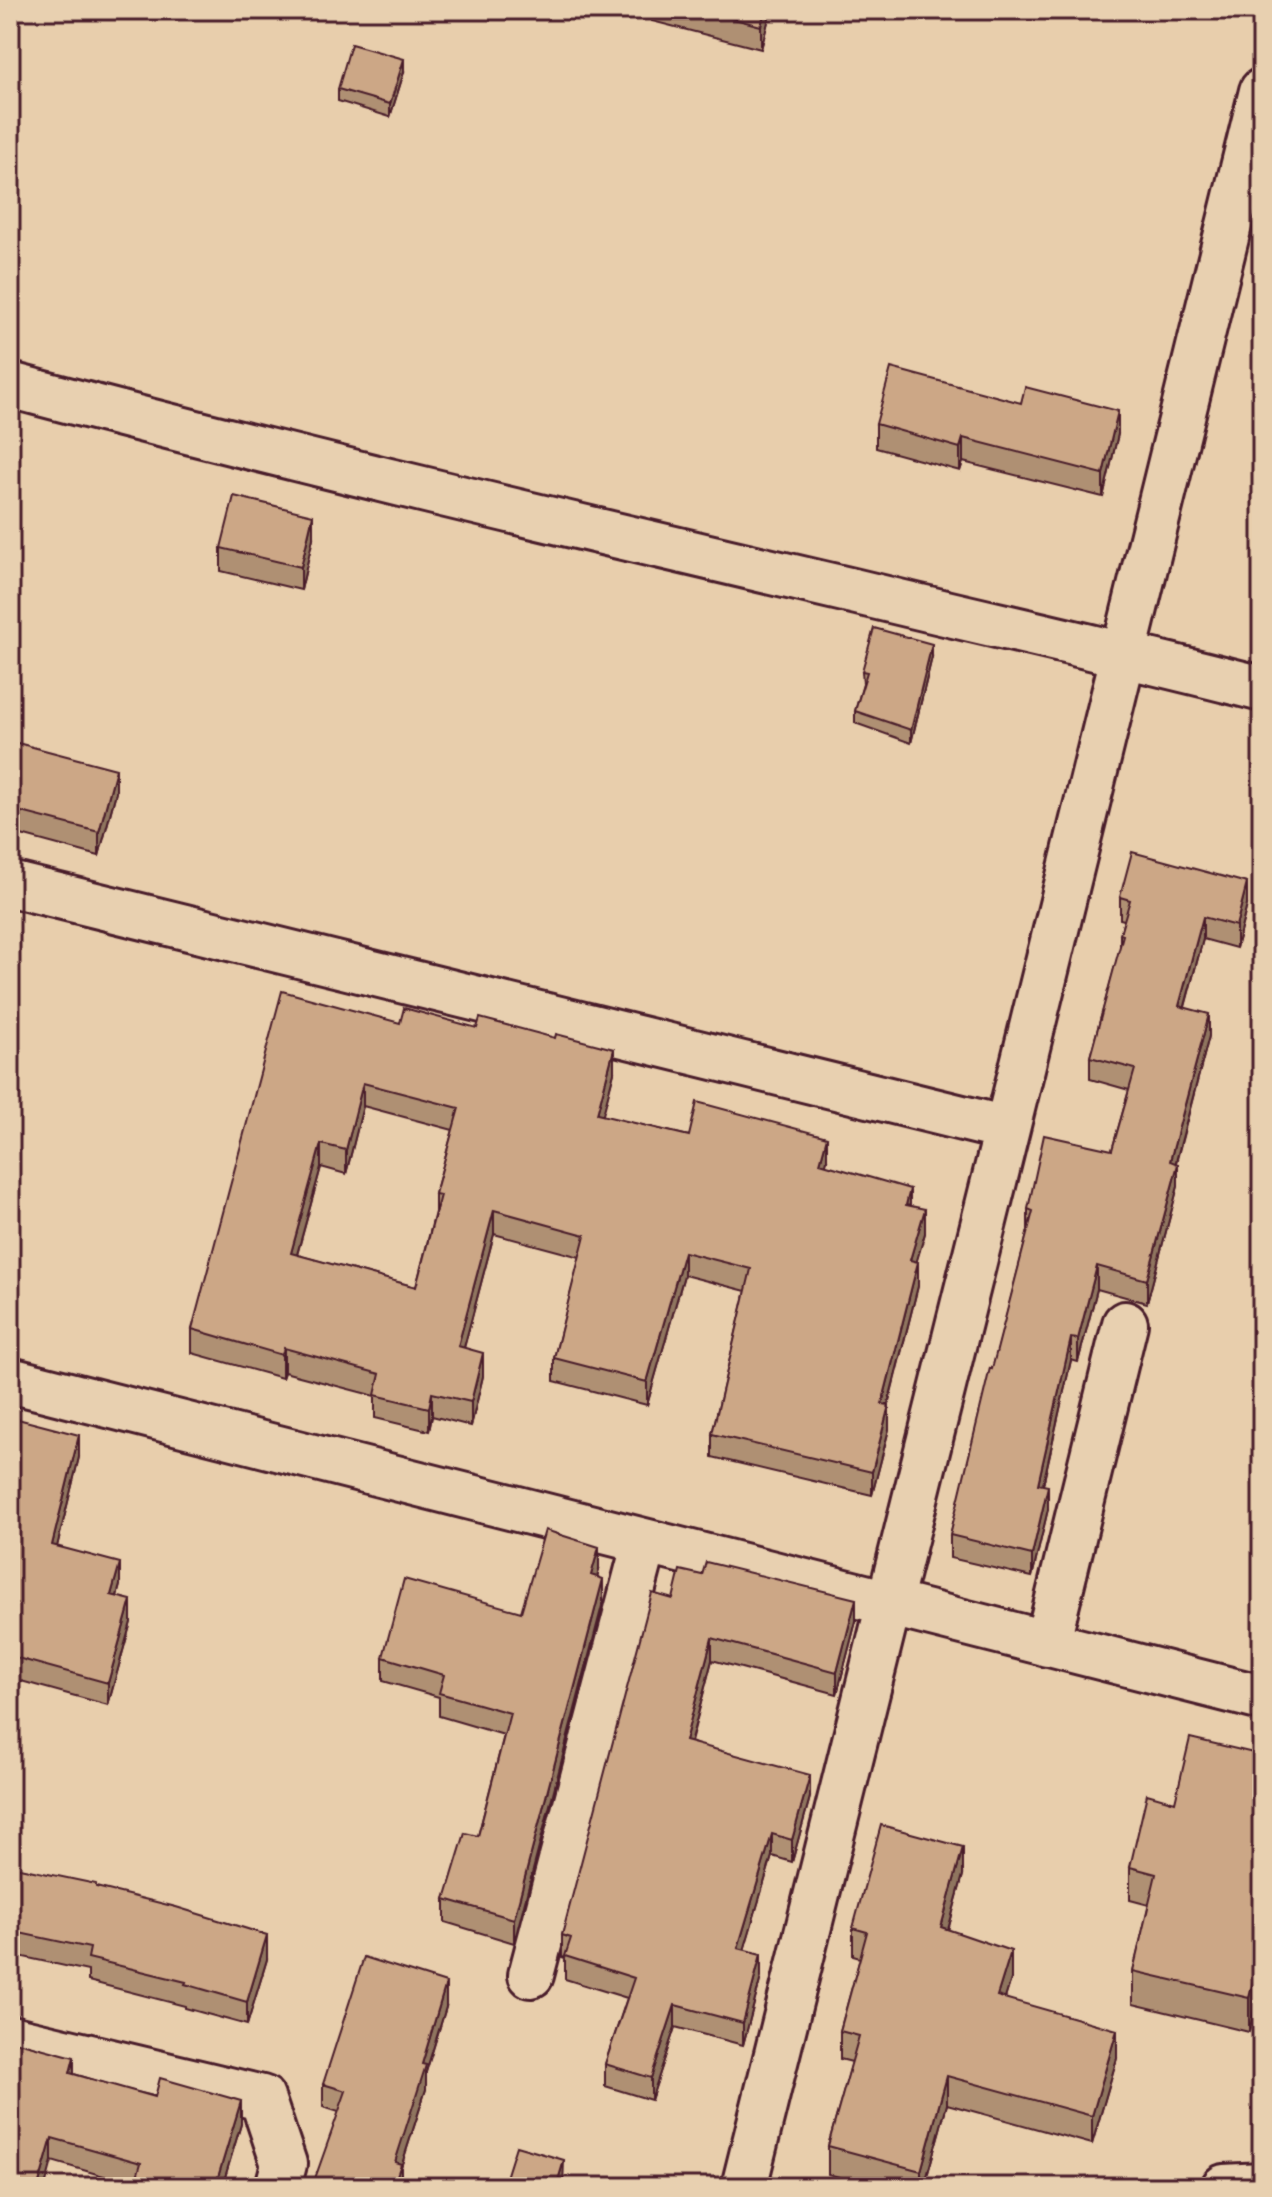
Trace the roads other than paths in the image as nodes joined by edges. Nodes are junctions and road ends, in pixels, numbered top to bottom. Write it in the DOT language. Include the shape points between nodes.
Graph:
graph roads {
  1 [pos="1262,91"];
  2 [pos="10,385"];
  3 [pos="1125,653"];
  4 [pos="1262,689"];
  5 [pos="10,884"];
  6 [pos="1007,1129"];
  7 [pos="1125,1324"];
  8 [pos="10,1380"];
  9 [pos="645,1542"];
  10 [pos="888,1603"];
  11 [pos="1047,1644"];
  12 [pos="1262,1698"];
  13 [pos="531,1975"];
  14 [pos="10,2038"];
  15 [pos="1262,2185"];
  16 [pos="278,2187"];
  17 [pos="744,2187"];
  18 [pos="1224,2187"];
  1 -- 3 [label="street"];
  2 -- 3 [label="street"];
  3 -- 4 [label="street"];
  3 -- 6 [label="street"];
  5 -- 6 [label="street"];
  6 -- 10 [label="street"];
  7 -- 11 [label="street"];
  8 -- 9 [label="street"];
  9 -- 10 [label="street"];
  9 -- 13 [label="street"];
  10 -- 11 [label="street"];
  10 -- 17 [label="street"];
  11 -- 12 [label="street"];
  14 -- 16 [label="street" via="262,2098 284,2164"];
  15 -- 18 [label="street"];
}
